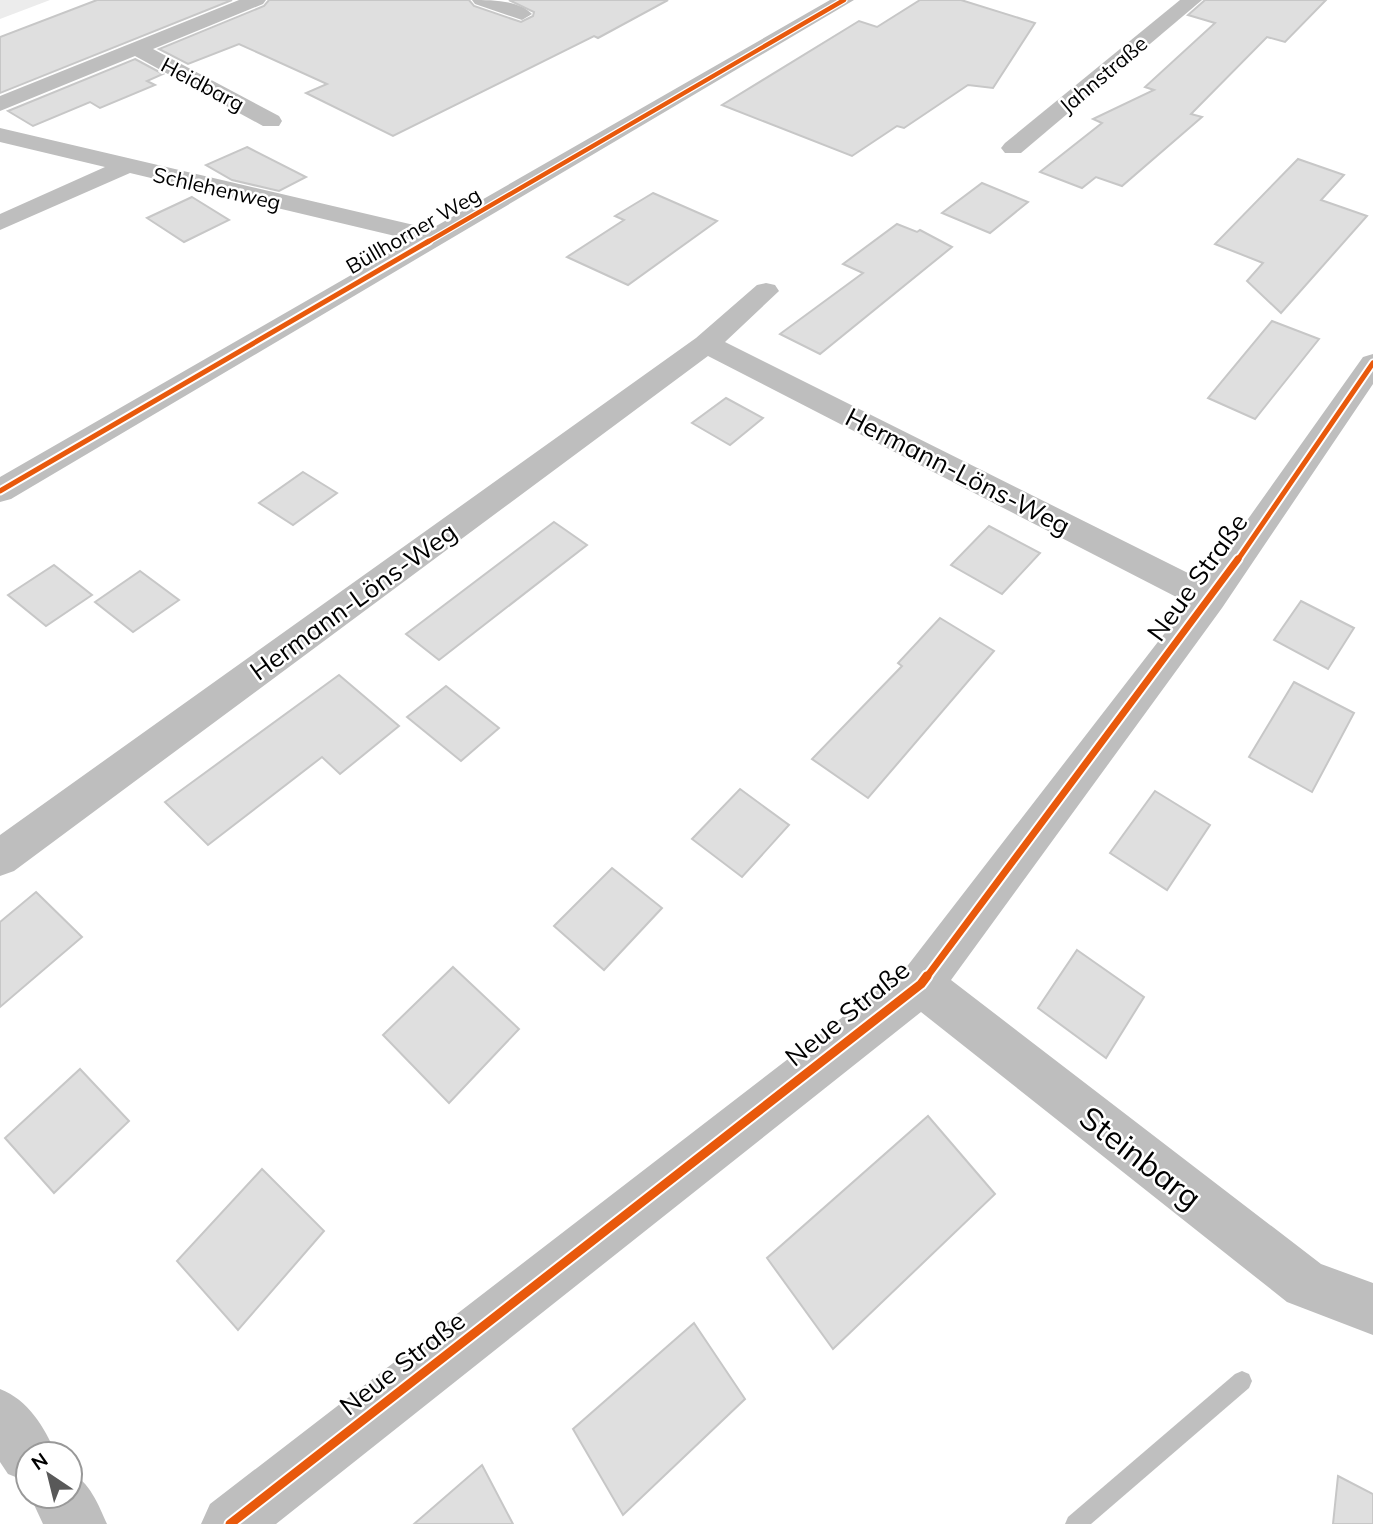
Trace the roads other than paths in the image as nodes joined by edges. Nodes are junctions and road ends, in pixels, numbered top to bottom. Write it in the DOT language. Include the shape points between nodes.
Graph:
graph roads {
  1 [pos="256,0"];
  2 [pos="482,0"];
  3 [pos="844,0"];
  4 [pos="1192,0"];
  5 [pos="522,15"];
  6 [pos="135,48"];
  7 [pos="0,104"];
  8 [pos="271,121"];
  9 [pos="0,135"];
  10 [pos="1013,148"];
  11 [pos="124,167"];
  12 [pos="0,223"];
  13 [pos="435,238"];
  14 [pos="766,291"];
  15 [pos="706,344"];
  16 [pos="1373,363"];
  17 [pos="0,491"];
  18 [pos="1210,598"];
  19 [pos="0,858"];
  20 [pos="920,984"];
  21 [pos="1373,1309"];
  22 [pos="0,1416"];
  23 [pos="18,1440"];
  24 [pos="230,1524"];
  1 -- 6 [label="street, Heidbarg"];
  2 -- 5 [label="street"];
  3 -- 13 [label="street, Büllhorner Weg"];
  4 -- 10 [label="street, Jahnstraße"];
  6 -- 7 [label="street, Heidbarg"];
  6 -- 8 [label="street, Heidbarg"];
  9 -- 11 [label="street, Schlehenweg"];
  11 -- 12 [label="street"];
  11 -- 13 [label="street, Schlehenweg"];
  13 -- 17 [label="street, Büllhorner Weg"];
  14 -- 15 [label="street, Hermann-Löns-Weg"];
  15 -- 18 [label="street, Hermann-Löns-Weg"];
  15 -- 19 [label="street, Hermann-Löns-Weg"];
  16 -- 18 [label="street, Neue Straße"];
  18 -- 20 [label="street, Neue Straße"];
  20 -- 21 [label="street, Steinbarg" via="1305,1284"];
  20 -- 24 [label="street, Neue Straße"];
  22 -- 23 [label="street"];
}
